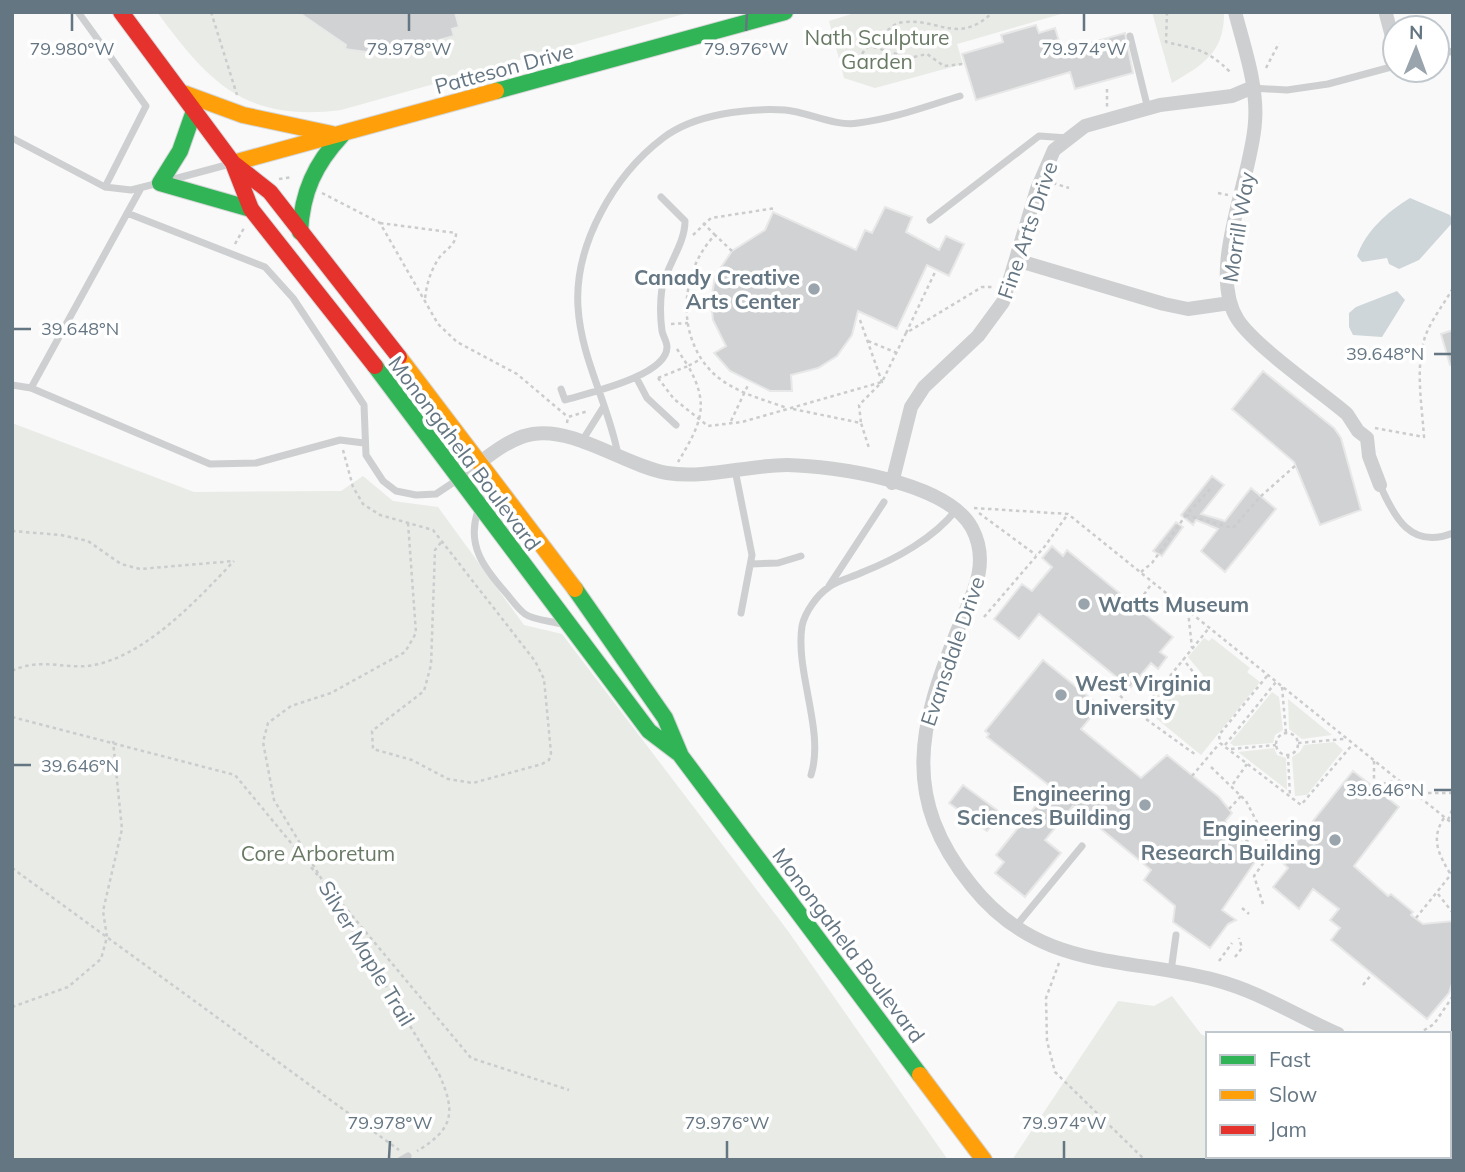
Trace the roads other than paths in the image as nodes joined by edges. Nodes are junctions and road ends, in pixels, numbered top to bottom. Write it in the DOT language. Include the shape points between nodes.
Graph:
graph roads {
  1 [pos="78,12"];
  2 [pos="121,12"];
  3 [pos="785,12"];
  4 [pos="1235,12"];
  5 [pos="1130,36"];
  6 [pos="1381,70"];
  7 [pos="1251,88"];
  8 [pos="182,92"];
  9 [pos="961,96"];
  10 [pos="1148,109"];
  11 [pos="194,111"];
  12 [pos="342,135"];
  13 [pos="12,138"];
  14 [pos="1068,138"];
  15 [pos="233,163"];
  16 [pos="160,183"];
  17 [pos="105,187"];
  18 [pos="141,188"];
  19 [pos="661,197"];
  20 [pos="251,209"];
  21 [pos="127,213"];
  22 [pos="930,220"];
  23 [pos="300,232"];
  24 [pos="1016,260"];
  25 [pos="1230,303"];
  26 [pos="636,377"];
  27 [pos="12,385"];
  28 [pos="31,388"];
  29 [pos="561,389"];
  30 [pos="598,390"];
  31 [pos="604,406"];
  32 [pos="676,425"];
  33 [pos="364,443"];
  34 [pos="582,443"];
  35 [pos="619,456"];
  36 [pos="480,463"];
  37 [pos="735,469"];
  38 [pos="459,478"];
  39 [pos="892,483"];
  40 [pos="1380,485"];
  41 [pos="884,502"];
  42 [pos="479,507"];
  43 [pos="957,510"];
  44 [pos="1453,533"];
  45 [pos="800,556"];
  46 [pos="751,564"];
  47 [pos="829,586"];
  48 [pos="741,613"];
  49 [pos="571,626"];
  50 [pos="681,756"];
  51 [pos="811,775"];
  52 [pos="1082,846"];
  53 [pos="1016,926"];
  54 [pos="1176,935"];
  55 [pos="1171,972"];
  56 [pos="1334,1032"];
  57 [pos="984,1160"];
  1 -- 17 [label="lane" via="146,106"];
  2 -- 8 [label="main road, Monongahela Boulevard"];
  3 -- 12 [label="main road, Patteson Drive"];
  4 -- 7 [label="street, Morrill Way"];
  5 -- 10 [label="lane"];
  6 -- 7 [label="lane" via="1287,90"];
  7 -- 10 [label="street, Fine Arts Drive" via="1232,96"];
  7 -- 25 [label="street, Morrill Way" via="1255,122 1227,272"];
  8 -- 11 [label="main road, Monongahela Boulevard"];
  8 -- 12 [label="main road" via="243,115"];
  9 -- 30 [label="lane" via="855,124 786,110 739,111 694,122 664,137 637,163 604,207 582,268 581,335"];
  10 -- 14 [label="street, Fine Arts Drive" via="1085,126"];
  11 -- 15 [label="main road, Monongahela Boulevard"];
  11 -- 16 [label="main road" via="180,152"];
  12 -- 15 [label="main road, Patteson Drive"];
  12 -- 23 [label="main road" via="306,184"];
  13 -- 17 [label="lane"];
  14 -- 22 [label="lane" via="1039,136"];
  14 -- 24 [label="street, Fine Arts Drive" via="1046,165"];
  15 -- 16 [label="lane"];
  15 -- 20 [label="main road, Monongahela Boulevard"];
  15 -- 23 [label="main road, Monongahela Boulevard" via="270,192"];
  16 -- 18 [label="lane"];
  16 -- 20 [label="main road"];
  17 -- 18 [label="lane" via="115,191"];
  18 -- 21 [label="lane"];
  19 -- 26 [label="lane" via="685,221 685,230 662,292 667,347 656,367"];
  20 -- 38 [label="main road, Monongahela Boulevard"];
  21 -- 28 [label="lane"];
  21 -- 33 [label="lane" via="265,267 325,342 364,405"];
  23 -- 36 [label="main road, Monongahela Boulevard"];
  24 -- 25 [label="street" via="1176,307"];
  24 -- 39 [label="street, Fine Arts Drive" via="995,316 924,387 911,407"];
  25 -- 40 [label="street, Morrill Way" via="1247,331 1364,429 1362,450"];
  26 -- 30 [label="lane"];
  26 -- 32 [label="lane" via="647,398"];
  27 -- 28 [label="lane"];
  28 -- 33 [label="lane" via="210,464 256,463 340,440"];
  29 -- 30 [label="lane" via="565,400"];
  30 -- 31 [label="lane"];
  31 -- 34 [label="lane"];
  31 -- 35 [label="lane"];
  33 -- 38 [label="lane" via="372,468 396,491 436,494"];
  34 -- 35 [label="street, Evansdale Drive"];
  34 -- 36 [label="street, Evansdale Drive" via="554,434 533,434 513,440"];
  35 -- 37 [label="street, Evansdale Drive" via="663,472 688,475"];
  36 -- 38 [label="street, Evansdale Drive"];
  36 -- 50 [label="main road, Monongahela Boulevard" via="598,619 665,718"];
  37 -- 39 [label="street, Evansdale Drive" via="829,468"];
  37 -- 46 [label="lane"];
  38 -- 42 [label="main road, Monongahela Boulevard"];
  39 -- 43 [label="street, Evansdale Drive" via="932,495"];
  40 -- 44 [label="lane" via="1394,519 1413,533 1432,537"];
  41 -- 47 [label="lane"];
  42 -- 49 [label="main road, Monongahela Boulevard"];
  42 -- 49 [label="lane" via="472,527 474,544 497,582 526,615"];
  43 -- 47 [label="lane" via="906,550"];
  43 -- 53 [label="street, Evansdale Drive" via="979,543 981,572 932,699 921,754 924,781 931,811 955,862 972,887"];
  45 -- 46 [label="lane"];
  46 -- 48 [label="lane"];
  47 -- 51 [label="lane" via="803,625 814,755"];
  49 -- 50 [label="main road, Monongahela Boulevard" via="649,731"];
  50 -- 57 [label="main road, Monongahela Boulevard"];
  52 -- 53 [label="lane"];
  53 -- 55 [label="street, Evansdale Drive" via="1063,952"];
  54 -- 55 [label="lane"];
  55 -- 56 [label="street, Evansdale Drive" via="1241,989"];
}
